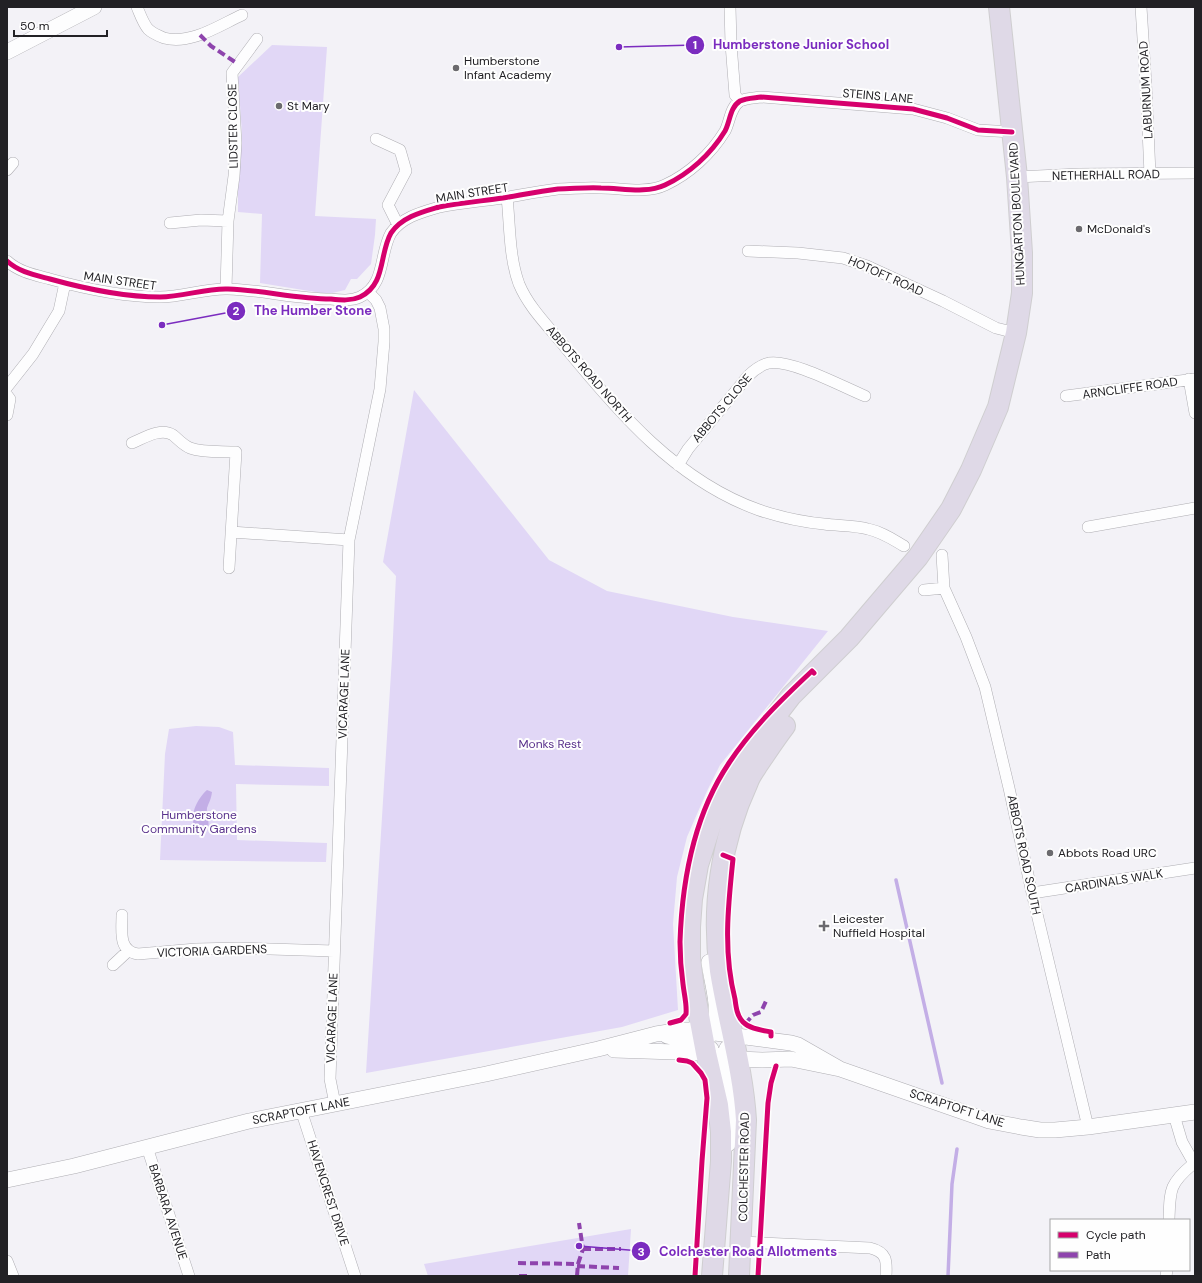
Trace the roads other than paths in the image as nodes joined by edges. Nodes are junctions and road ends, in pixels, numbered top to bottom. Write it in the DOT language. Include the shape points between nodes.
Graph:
graph roads {
  1 [pos="94,7"];
  2 [pos="137,7"];
  3 [pos="730,7"];
  4 [pos="999,7"];
  5 [pos="1141,7"];
  6 [pos="242,15"];
  7 [pos="257,39"];
  8 [pos="7,52"];
  9 [pos="740,101"];
  10 [pos="1012,132"];
  11 [pos="376,139"];
  12 [pos="1150,174"];
  13 [pos="1195,174"];
  14 [pos="1017,177"];
  15 [pos="507,197"];
  16 [pos="228,222"];
  17 [pos="170,223"];
  18 [pos="398,225"];
  19 [pos="748,251"];
  20 [pos="7,261"];
  21 [pos="66,283"];
  22 [pos="226,289"];
  23 [pos="368,292"];
  24 [pos="1016,333"];
  25 [pos="1192,379"];
  26 [pos="7,387"];
  27 [pos="7,395"];
  28 [pos="864,396"];
  29 [pos="1066,396"];
  30 [pos="1195,413"];
  31 [pos="7,414"];
  32 [pos="132,443"];
  33 [pos="678,465"];
  34 [pos="1195,508"];
  35 [pos="1088,527"];
  36 [pos="231,532"];
  37 [pos="350,540"];
  38 [pos="904,546"];
  39 [pos="942,555"];
  40 [pos="229,568"];
  41 [pos="944,588"];
  42 [pos="924,590"];
  43 [pos="849,638"];
  44 [pos="1195,868"];
  45 [pos="1032,894"];
  46 [pos="122,915"];
  47 [pos="128,951"];
  48 [pos="334,951"];
  49 [pos="113,965"];
  50 [pos="715,1045"];
  51 [pos="598,1049"];
  52 [pos="840,1069"];
  53 [pos="335,1104"];
  54 [pos="301,1110"];
  55 [pos="1195,1112"];
  56 [pos="1174,1115"];
  57 [pos="1088,1127"];
  58 [pos="147,1147"];
  59 [pos="1194,1164"];
  60 [pos="7,1180"];
  61 [pos="1169,1219"];
  62 [pos="742,1242"];
  63 [pos="7,1262"];
  64 [pos="13,1276"];
  65 [pos="188,1276"];
  66 [pos="355,1276"];
  67 [pos="712,1276"];
  68 [pos="739,1276"];
  69 [pos="886,1276"];
  1 -- 8 [label="street"];
  2 -- 6 [label="street" via="149,30 158,36 182,40"];
  3 -- 9 [label="street" via="734,95"];
  4 -- 10 [label="highway, HUNGARTON BOULEVARD"];
  5 -- 12 [label="street, LABURNUM ROAD"];
  7 -- 16 [label="street, LIDSTER CLOSE" via="232,73 236,143"];
  9 -- 10 [label="street, STEINS LANE" via="761,97 913,109 978,130"];
  9 -- 15 [label="street, MAIN STREET" via="734,107 725,131 705,157 681,177 663,186 642,190 556,190"];
  10 -- 14 [label="highway, HUNGARTON BOULEVARD"];
  11 -- 18 [label="street" via="400,150 406,171 388,205"];
  12 -- 13 [label="street, NETHERHALL ROAD"];
  12 -- 14 [label="street, NETHERHALL ROAD"];
  14 -- 24 [label="highway, HUNGARTON BOULEVARD" via="1022,293"];
  15 -- 18 [label="street, MAIN STREET" via="441,207 412,216"];
  15 -- 33 [label="street, ABBOTS ROAD NORTH" via="512,255 519,283 528,301 600,389 636,428"];
  16 -- 17 [label="street" via="201,220"];
  16 -- 22 [label="street, LIDSTER CLOSE"];
  18 -- 23 [label="street, MAIN STREET" via="387,242 377,281"];
  19 -- 24 [label="street, HOTOFT ROAD" via="844,258 943,301 996,328"];
  20 -- 21 [label="street, MAIN STREET" via="28,273"];
  21 -- 22 [label="street, MAIN STREET" via="111,293 162,297"];
  21 -- 26 [label="street" via="59,311 33,354"];
  22 -- 23 [label="street, MAIN STREET" via="349,300"];
  23 -- 37 [label="street, VICARAGE LANE" via="380,308 384,342 380,389"];
  24 -- 43 [label="highway, HUNGARTON BOULEVARD" via="998,407 971,470 951,508 918,557"];
  25 -- 29 [label="street, ARNCLIFFE ROAD"];
  25 -- 30 [label="street"];
  27 -- 31 [label="street" via="10,399"];
  28 -- 33 [label="street, ABBOTS CLOSE" via="782,363 763,365 748,376 688,449"];
  32 -- 36 [label="street" via="165,432 174,436 183,445 194,449 236,452"];
  33 -- 38 [label="street, ABBOTS ROAD NORTH" via="718,492 760,510 803,521 869,529 886,535"];
  34 -- 35 [label="street"];
  36 -- 37 [label="street"];
  36 -- 40 [label="street"];
  37 -- 48 [label="street, VICARAGE LANE"];
  39 -- 41 [label="street, ABBOTS ROAD SOUTH"];
  41 -- 42 [label="street"];
  41 -- 45 [label="street, ABBOTS ROAD SOUTH" via="985,687 1010,788"];
  43 -- 50 [label="highway, HUNGARTON BOULEVARD" via="772,743 748,781 730,830 721,867 717,920 723,986"];
  43 -- 50 [label="highway, HUNGARTON BOULEVARD" via="791,696 755,742 733,775 713,818 698,865 692,899 690,958"];
  44 -- 45 [label="street, CARDINALS WALK"];
  45 -- 57 [label="street, ABBOTS ROAD SOUTH"];
  46 -- 47 [label="street" via="122,941"];
  47 -- 48 [label="street, VICTORIA GARDENS" via="138,954 238,948"];
  47 -- 49 [label="street"];
  48 -- 53 [label="street, VICARAGE LANE" via="330,1079"];
  50 -- 51 [label="street, SCRAPTOFT LANE"];
  50 -- 51 [label="street, SCRAPTOFT LANE" via="681,1030"];
  50 -- 52 [label="street, SCRAPTOFT LANE" via="762,1060 791,1059"];
  50 -- 52 [label="street, SCRAPTOFT LANE" via="756,1038 798,1045"];
  50 -- 62 [label="highway, COLCHESTER ROAD" via="745,1106"];
  50 -- 67 [label="highway, COLCHESTER ROAD" via="721,1155"];
  51 -- 53 [label="street, SCRAPTOFT LANE"];
  52 -- 57 [label="street, SCRAPTOFT LANE" via="946,1107 1021,1128 1056,1130"];
  53 -- 54 [label="street, SCRAPTOFT LANE"];
  54 -- 58 [label="street, SCRAPTOFT LANE"];
  54 -- 66 [label="street, HAVENCREST DRIVE"];
  55 -- 56 [label="street, SCRAPTOFT LANE"];
  56 -- 57 [label="street, SCRAPTOFT LANE"];
  56 -- 59 [label="street" via="1182,1142"];
  58 -- 60 [label="street, SCRAPTOFT LANE"];
  58 -- 65 [label="street, BARBARA AVENUE"];
  59 -- 61 [label="street" via="1181,1174 1172,1187"];
  62 -- 68 [label="highway, COLCHESTER ROAD"];
  62 -- 69 [label="street" via="870,1248 884,1256"];
  63 -- 64 [label="street"];
}
